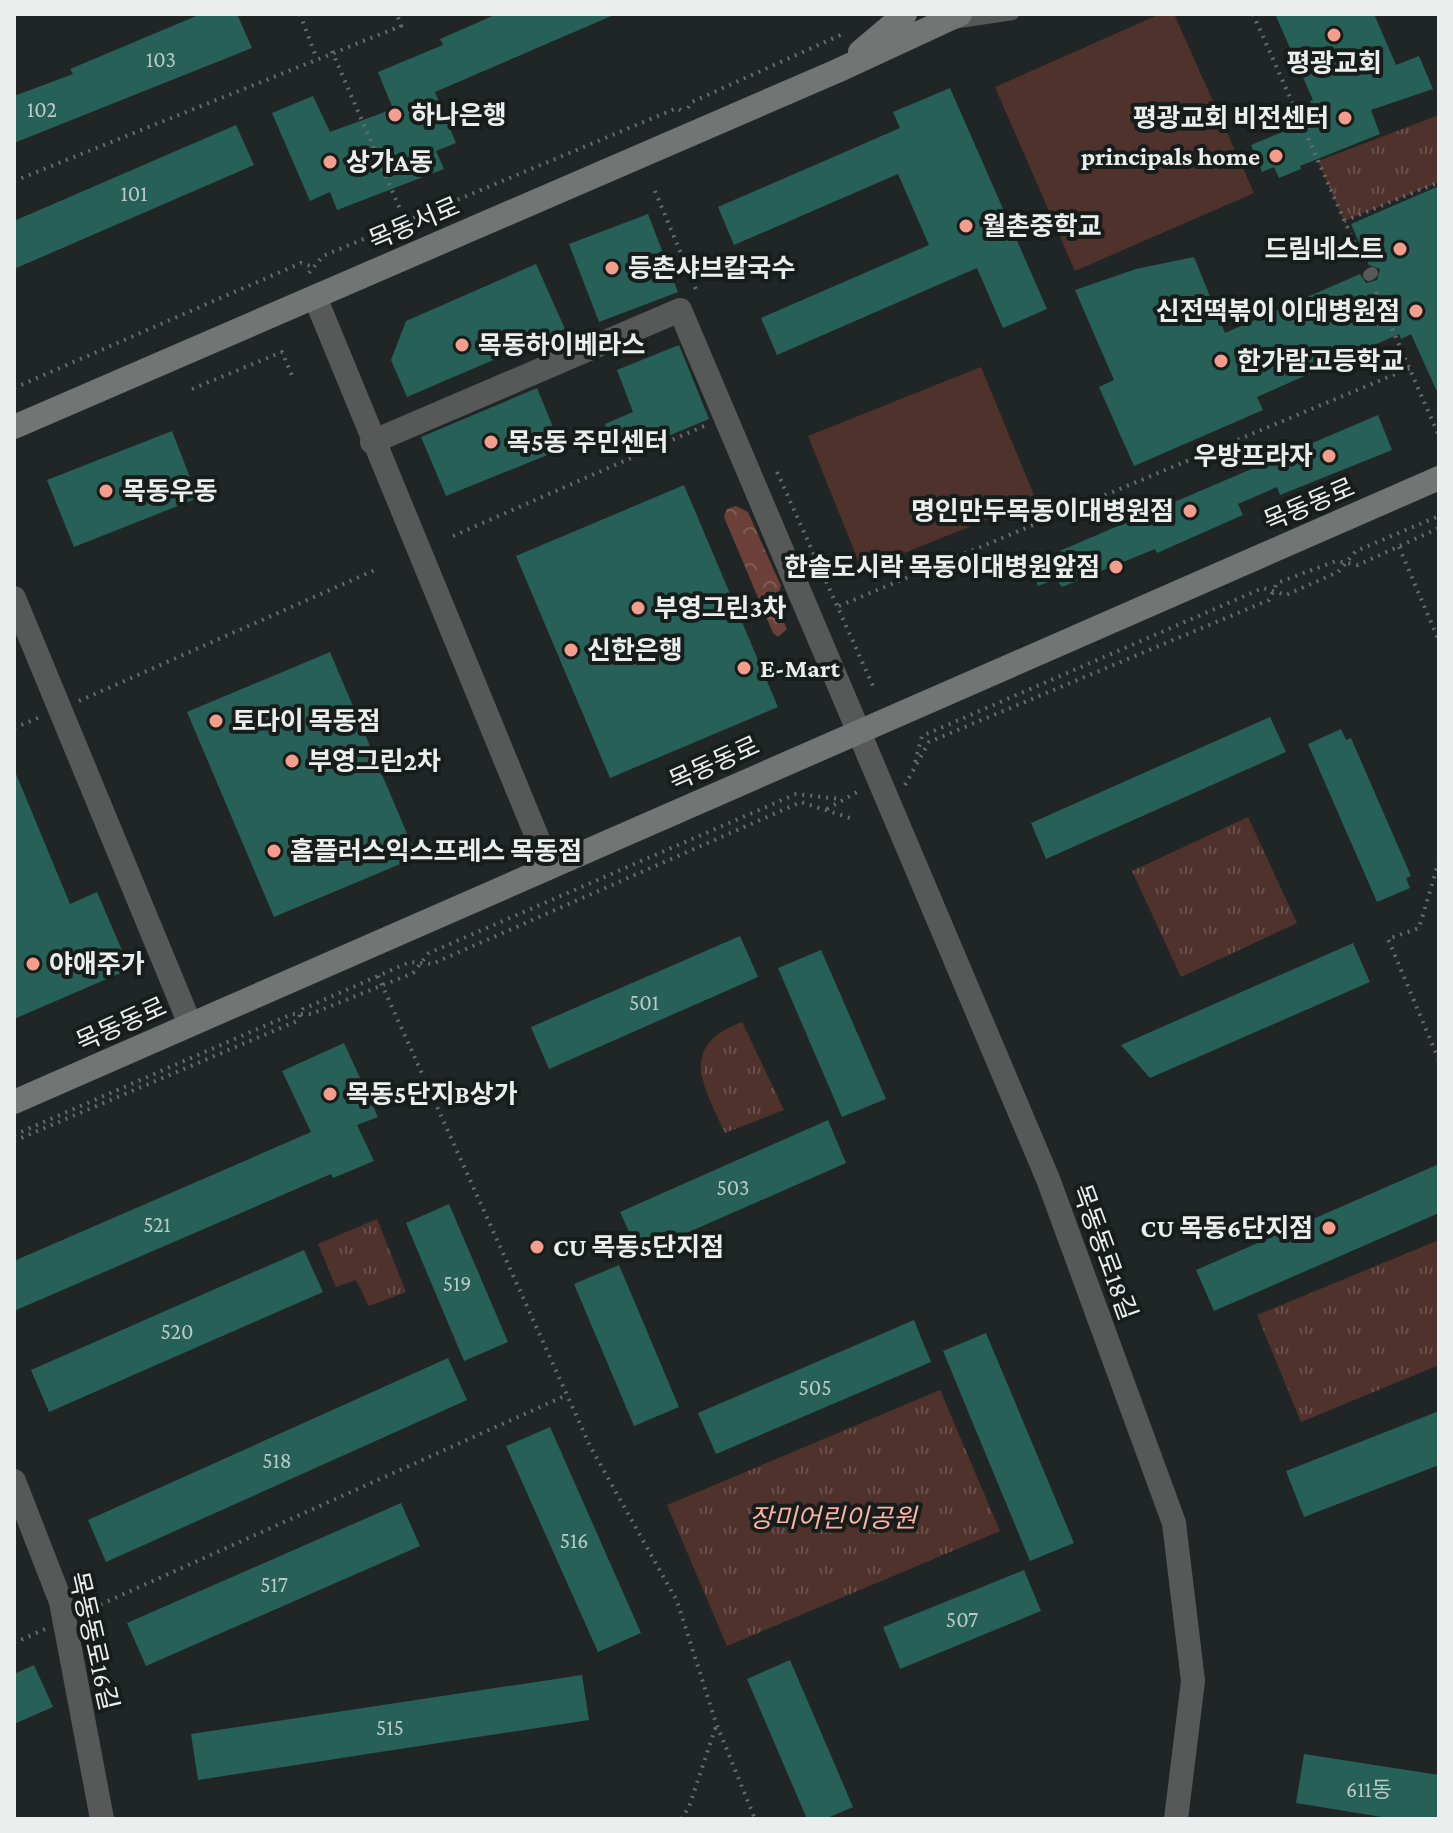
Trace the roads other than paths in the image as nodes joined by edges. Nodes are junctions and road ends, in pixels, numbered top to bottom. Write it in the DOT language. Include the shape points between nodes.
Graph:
graph roads {
  1 [pos="905,14"];
  2 [pos="960,14"];
  3 [pos="1013,14"];
  4 [pos="935,26"];
  5 [pos="837,71"];
  6 [pos="315,297"];
  7 [pos="14,427"];
  8 [pos="372,442"];
  9 [pos="1439,478"];
  10 [pos="14,598"];
  11 [pos="858,730"];
  12 [pos="549,866"];
  13 [pos="190,1024"];
  14 [pos="14,1102"];
  15 [pos="14,1481"];
  16 [pos="102,1819"];
  17 [pos="1176,1819"];
  1 -- 5 [label="main road, 목동서로"];
  2 -- 4 [label="main road, 목동서로"];
  3 -- 4 [label="lane"];
  4 -- 5 [label="main road, 목동서로"];
  5 -- 6 [label="main road, 목동서로"];
  6 -- 7 [label="main road, 목동서로"];
  6 -- 8 [label="street"];
  8 -- 11 [label="street, 목동동로18길" via="680,310"];
  8 -- 12 [label="street"];
  9 -- 11 [label="main road, 목동동로"];
  10 -- 13 [label="street"];
  11 -- 12 [label="main road, 목동동로"];
  11 -- 17 [label="street, 목동동로18길" via="1048,1179 1174,1523 1193,1681"];
  12 -- 13 [label="main road, 목동동로"];
  13 -- 14 [label="main road, 목동동로"];
  15 -- 16 [label="street, 목동동로16길" via="65,1620"];
}
